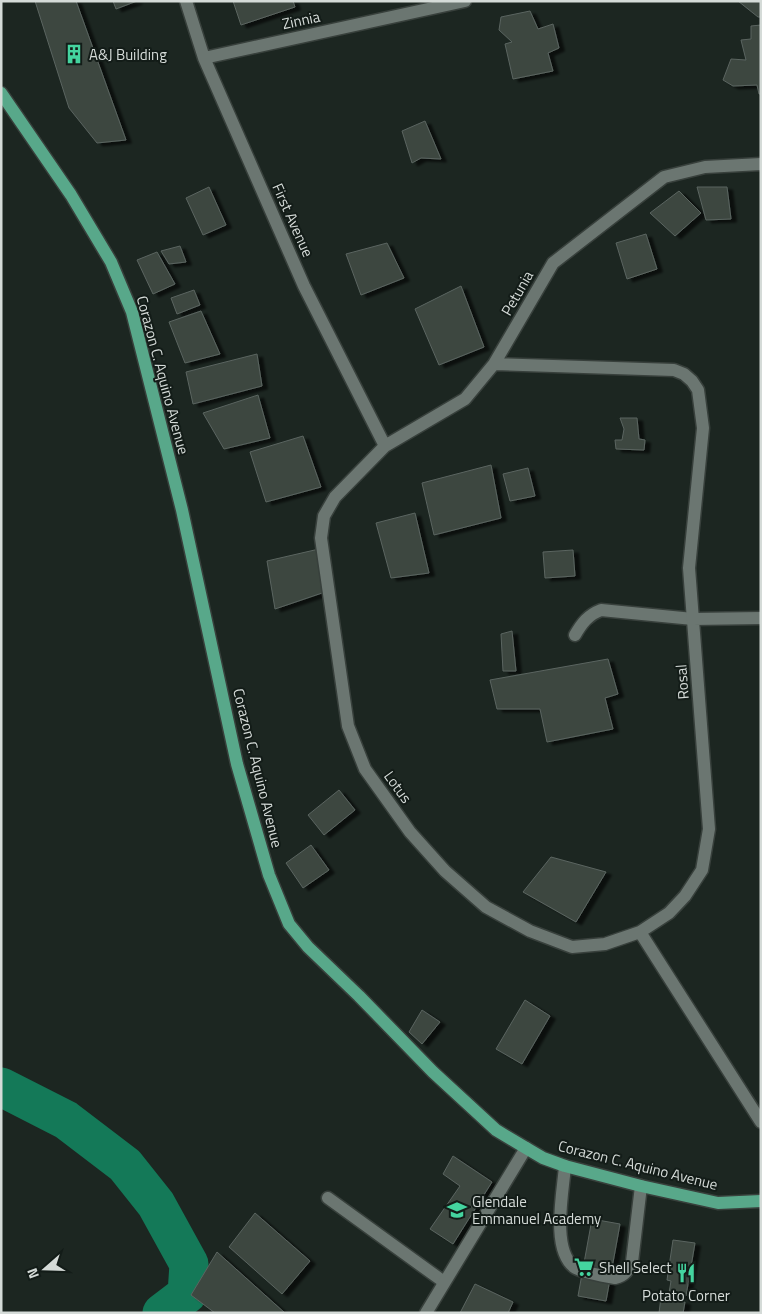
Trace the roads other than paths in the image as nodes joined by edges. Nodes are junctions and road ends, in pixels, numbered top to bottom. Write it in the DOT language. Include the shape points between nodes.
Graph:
graph roads {
  1 [pos="186,1"];
  2 [pos="465,1"];
  3 [pos="204,58"];
  4 [pos="1,93"];
  5 [pos="5,106"];
  6 [pos="761,164"];
  7 [pos="494,364"];
  8 [pos="385,446"];
  9 [pos="335,497"];
  10 [pos="761,618"];
  11 [pos="693,619"];
  12 [pos="575,635"];
  13 [pos="640,932"];
  14 [pos="761,1122"];
  15 [pos="526,1148"];
  16 [pos="565,1166"];
  17 [pos="641,1186"];
  18 [pos="328,1198"];
  19 [pos="761,1202"];
  20 [pos="444,1282"];
  21 [pos="426,1313"];
  1 -- 3 [label="street, First Avenue"];
  2 -- 3 [label="street, Zinnia"];
  3 -- 8 [label="street, First Avenue" via="304,286"];
  4 -- 5 [label="main road, Corazon C. Aquino Avenue"];
  5 -- 15 [label="main road, Corazon C. Aquino Avenue" via="71,195 111,262 132,312 182,510 252,823 289,924 433,1072 496,1130"];
  6 -- 7 [label="street, Petunia" via="705,167 664,177 553,263"];
  7 -- 8 [label="street, Petunia" via="465,400"];
  7 -- 11 [label="street, Rosal" via="674,370 692,381 698,390 703,428 689,568"];
  8 -- 9 [label="street, Petunia"];
  9 -- 13 [label="street, Lotus" via="324,516 322,538 348,726 364,768 410,832 439,865 486,907 530,931 572,947 605,944"];
  10 -- 11 [label="street"];
  11 -- 12 [label="street" via="601,610 591,614"];
  11 -- 13 [label="street, Rosal" via="709,828 702,870 669,913"];
  13 -- 14 [label="street"];
  15 -- 16 [label="main road, Corazon C. Aquino Avenue"];
  15 -- 20 [label="street"];
  16 -- 17 [label="main road, Corazon C. Aquino Avenue"];
  16 -- 17 [label="street" via="560,1234 563,1250 576,1269 615,1278 628,1271 632,1262"];
  17 -- 19 [label="main road, Corazon C. Aquino Avenue" via="718,1203"];
  18 -- 20 [label="street"];
  20 -- 21 [label="street"];
}
